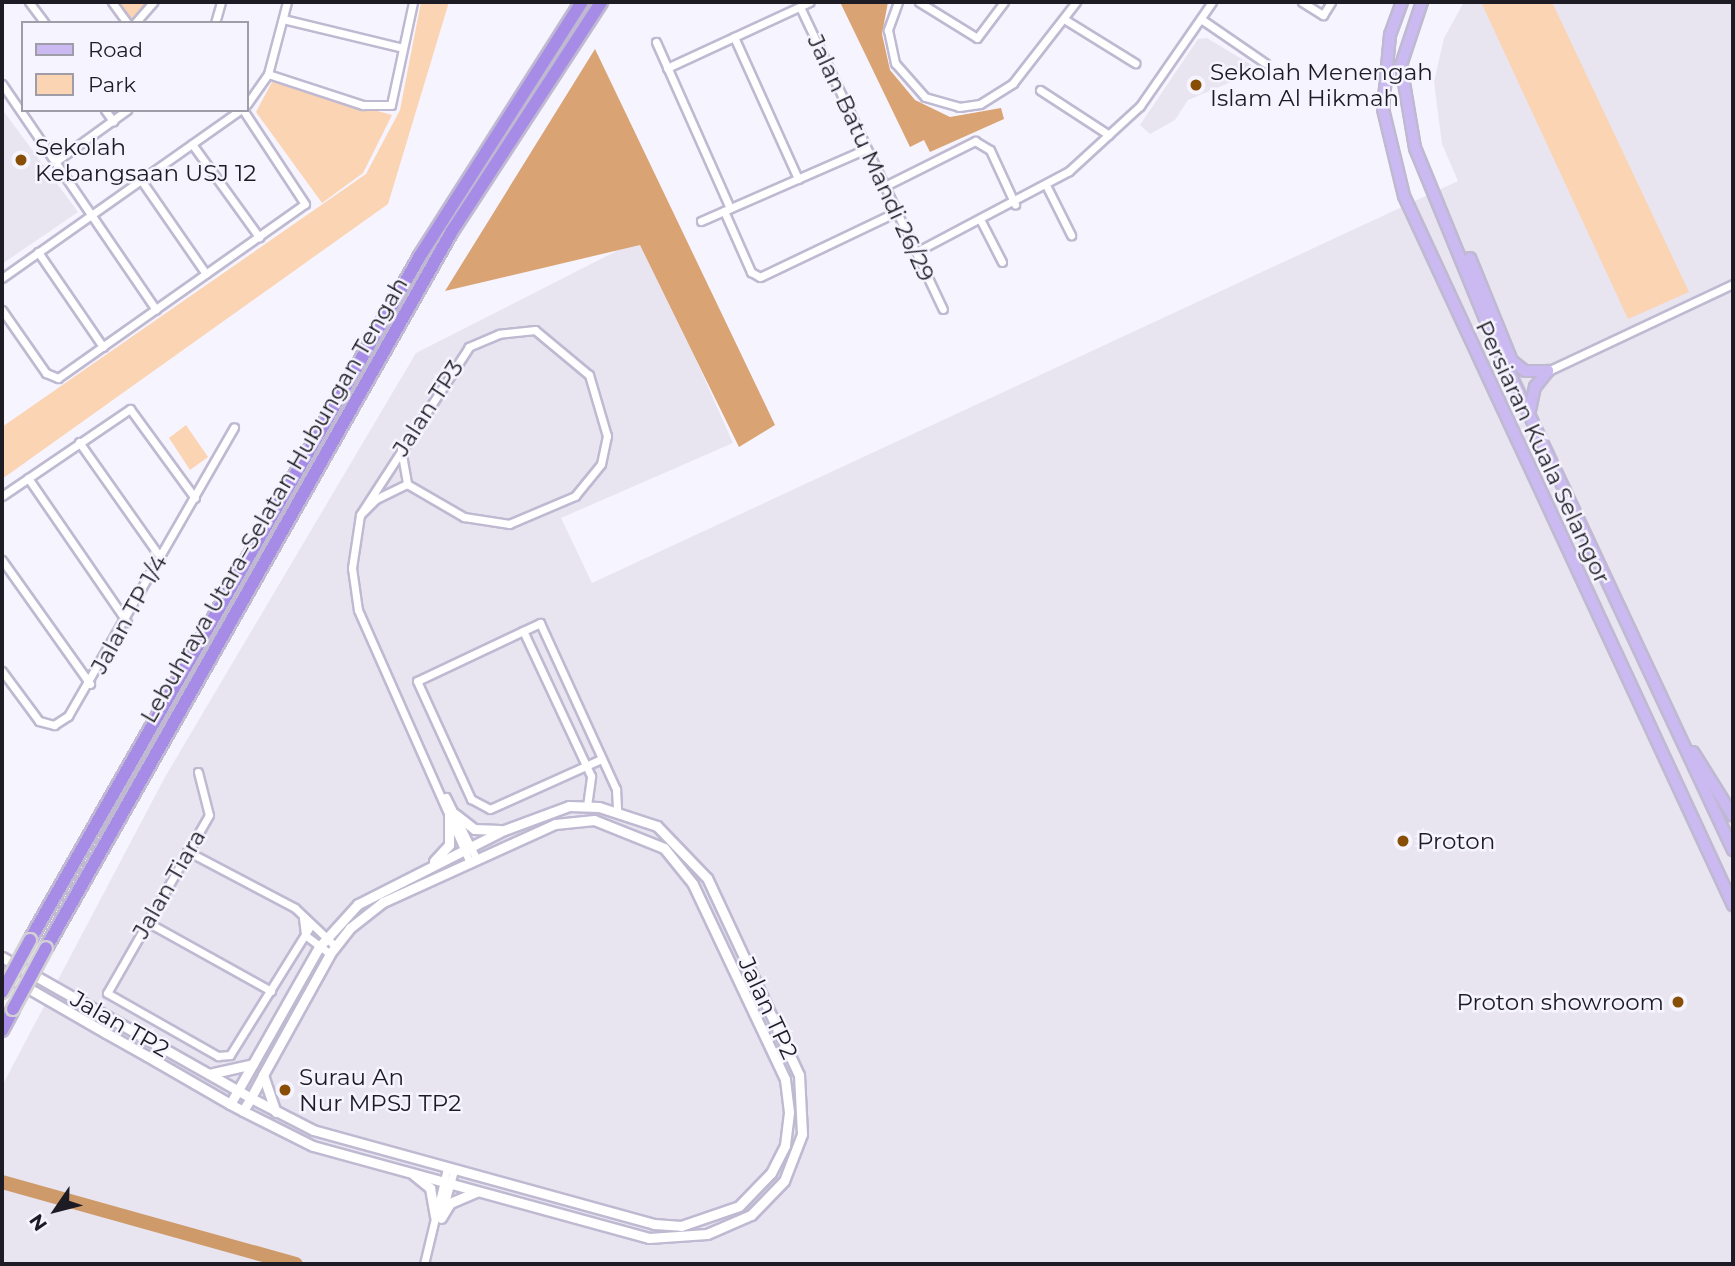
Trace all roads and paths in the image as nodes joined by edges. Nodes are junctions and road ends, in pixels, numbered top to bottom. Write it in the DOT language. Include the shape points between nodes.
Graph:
graph roads {
  1 [pos="29,2"];
  2 [pos="112,2"];
  3 [pos="153,2"];
  4 [pos="220,2"];
  5 [pos="287,2"];
  6 [pos="413,2"];
  7 [pos="582,2"];
  8 [pos="601,2"];
  9 [pos="810,2"];
  10 [pos="898,2"];
  11 [pos="919,2"];
  12 [pos="1004,2"];
  13 [pos="1076,2"];
  14 [pos="1212,2"];
  15 [pos="1302,2"];
  16 [pos="1331,2"];
  17 [pos="1402,2"];
  18 [pos="1422,2"];
  19 [pos="800,7"];
  20 [pos="283,19"];
  21 [pos="1064,19"];
  22 [pos="1201,19"];
  23 [pos="43,21"];
  24 [pos="126,21"];
  25 [pos="137,21"];
  26 [pos="215,21"];
  27 [pos="734,37"];
  28 [pos="656,42"];
  29 [pos="403,48"];
  30 [pos="1135,63"];
  31 [pos="1265,63"];
  32 [pos="667,68"];
  33 [pos="268,74"];
  34 [pos="2,84"];
  35 [pos="1041,90"];
  36 [pos="248,103"];
  37 [pos="21,112"];
  38 [pos="21,112"];
  39 [pos="106,112"];
  40 [pos="124,112"];
  41 [pos="239,112"];
  42 [pos="243,112"];
  43 [pos="113,121"];
  44 [pos="1109,135"];
  45 [pos="192,144"];
  46 [pos="866,149"];
  47 [pos="55,162"];
  48 [pos="798,178"];
  49 [pos="141,180"];
  50 [pos="885,186"];
  51 [pos="1047,187"];
  52 [pos="1015,204"];
  53 [pos="727,209"];
  54 [pos="896,212"];
  55 [pos="92,215"];
  56 [pos="1449,218"];
  57 [pos="701,221"];
  58 [pos="981,221"];
  59 [pos="1071,235"];
  60 [pos="259,237"];
  61 [pos="38,252"];
  62 [pos="916,252"];
  63 [pos="1002,262"];
  64 [pos="206,274"];
  65 [pos="2,278"];
  66 [pos="1733,284"];
  67 [pos="943,309"];
  68 [pos="2,310"];
  69 [pos="156,310"];
  70 [pos="103,347"];
  71 [pos="1548,371"];
  72 [pos="1529,417"];
  73 [pos="234,426"];
  74 [pos="79,442"];
  75 [pos="401,449"];
  76 [pos="28,478"];
  77 [pos="407,484"];
  78 [pos="2,496"];
  79 [pos="195,498"];
  80 [pos="360,515"];
  81 [pos="160,557"];
  82 [pos="2,560"];
  83 [pos="127,622"];
  84 [pos="523,631"];
  85 [pos="2,671"];
  86 [pos="90,684"];
  87 [pos="1668,711"];
  88 [pos="601,759"];
  89 [pos="586,764"];
  90 [pos="198,772"];
  91 [pos="587,806"];
  92 [pos="617,810"];
  93 [pos="452,815"];
  94 [pos="1733,816"];
  95 [pos="503,830"];
  96 [pos="469,849"];
  97 [pos="1733,850"];
  98 [pos="187,851"];
  99 [pos="474,861"];
  100 [pos="425,869"];
  101 [pos="1733,905"];
  102 [pos="303,918"];
  103 [pos="147,922"];
  104 [pos="310,925"];
  105 [pos="305,935"];
  106 [pos="322,942"];
  107 [pos="333,950"];
  108 [pos="2,957"];
  109 [pos="2,973"];
  110 [pos="271,991"];
  111 [pos="2,992"];
  112 [pos="2,1030"];
  113 [pos="253,1063"];
  114 [pos="209,1074"];
  115 [pos="263,1075"];
  116 [pos="238,1090"];
  117 [pos="250,1098"];
  118 [pos="230,1104"];
  119 [pos="243,1111"];
  120 [pos="276,1112"];
  121 [pos="450,1169"];
  122 [pos="410,1172"];
  123 [pos="448,1183"];
  124 [pos="478,1192"];
  125 [pos="438,1218"];
  126 [pos="424,1264"];
  1 -- 23 [label="street"];
  2 -- 24 [label="street"];
  3 -- 25 [label="street"];
  4 -- 26 [label="street"];
  5 -- 20 [label="street"];
  6 -- 29 [label="street"];
  7 -- 111 [label="highway, Lebuhraya Utara–Selatan Hubungan Tengah, bridge" via="419,256"];
  8 -- 112 [label="highway, Lebuhraya Utara–Selatan Hubungan Tengah, bridge" via="452,231"];
  9 -- 19 [label="street"];
  10 -- 21 [label="street" via="888,30 895,63 925,97 959,107 1003,91"];
  11 -- 12 [label="street" via="978,38"];
  13 -- 21 [label="street"];
  14 -- 22 [label="street"];
  15 -- 16 [label="street" via="1323,15"];
  17 -- 101 [label="main road, Persiaran Kuala Selangor" via="1390,35 1383,109 1404,196"];
  18 -- 56 [label="main road, Persiaran Kuala Selangor" via="1401,65 1405,113"];
  19 -- 27 [label="street"];
  19 -- 46 [label="street, Jalan Batu Mandi 26/29"];
  20 -- 29 [label="street"];
  20 -- 33 [label="street"];
  21 -- 30 [label="street"];
  22 -- 31 [label="street"];
  22 -- 44 [label="street" via="1140,106"];
  27 -- 32 [label="street"];
  27 -- 48 [label="street"];
  28 -- 32 [label="street"];
  29 -- 33 [label="street" via="393,99 384,107 363,106"];
  32 -- 53 [label="street"];
  33 -- 36 [label="street"];
  34 -- 37 [label="street"];
  35 -- 44 [label="street"];
  38 -- 47 [label="street"];
  39 -- 43 [label="street"];
  40 -- 43 [label="street"];
  41 -- 45 [label="street"];
  42 -- 60 [label="street" via="302,191 305,204"];
  43 -- 47 [label="street"];
  44 -- 51 [label="street"];
  45 -- 49 [label="street"];
  45 -- 60 [label="street"];
  46 -- 48 [label="street"];
  46 -- 50 [label="street, Jalan Batu Mandi 26/29"];
  47 -- 55 [label="street"];
  48 -- 53 [label="street"];
  49 -- 55 [label="street"];
  49 -- 64 [label="street"];
  50 -- 52 [label="street" via="975,141 990,150"];
  50 -- 54 [label="street, Jalan Batu Mandi 26/29"];
  51 -- 52 [label="street"];
  51 -- 59 [label="street"];
  52 -- 58 [label="street"];
  53 -- 54 [label="street" via="751,272 760,276"];
  53 -- 57 [label="street"];
  54 -- 62 [label="street, Jalan Batu Mandi 26/29"];
  55 -- 61 [label="street"];
  55 -- 69 [label="street"];
  56 -- 71 [label="main road" via="1512,361 1525,371"];
  56 -- 72 [label="main road, Persiaran Kuala Selangor"];
  58 -- 62 [label="street"];
  58 -- 63 [label="street"];
  60 -- 64 [label="street"];
  61 -- 65 [label="street"];
  61 -- 70 [label="street"];
  62 -- 67 [label="street, Jalan Batu Mandi 26/29"];
  64 -- 69 [label="street"];
  66 -- 71 [label="street"];
  68 -- 70 [label="street" via="46,373 62,376"];
  69 -- 70 [label="street"];
  71 -- 72 [label="main road" via="1535,387"];
  72 -- 87 [label="main road, Persiaran Kuala Selangor"];
  73 -- 79 [label="street, Jalan TP 1/4"];
  74 -- 76 [label="street"];
  74 -- 79 [label="street" via="122,410 137,412"];
  74 -- 81 [label="street"];
  75 -- 77 [label="street"];
  75 -- 77 [label="street, Jalan TP3" via="450,368 469,347 499,334 535,330 567,351 589,375 604,412 601,464 575,496 509,524 464,517"];
  75 -- 80 [label="street, Jalan TP3"];
  76 -- 78 [label="street"];
  76 -- 83 [label="street"];
  77 -- 80 [label="street, Jalan TP3" via="384,493"];
  79 -- 81 [label="street, Jalan TP 1/4"];
  80 -- 93 [label="street, Jalan TP3" via="352,568 358,610"];
  81 -- 83 [label="street, Jalan TP 1/4"];
  82 -- 86 [label="street"];
  83 -- 86 [label="street, Jalan TP 1/4"];
  84 -- 88 [label="street" via="540,623"];
  84 -- 89 [label="street"];
  84 -- 89 [label="street" via="417,681 471,799 490,809"];
  85 -- 86 [label="street, Jalan TP 1/4" via="33,716 47,725 68,716"];
  87 -- 94 [label="main road"];
  87 -- 97 [label="main road, Persiaran Kuala Selangor"];
  88 -- 89 [label="street"];
  88 -- 92 [label="street"];
  89 -- 91 [label="street" via="592,785"];
  90 -- 98 [label="street, Jalan Tiara" via="211,808"];
  91 -- 92 [label="street, Jalan TP2"];
  91 -- 95 [label="street, Jalan TP2" via="569,806"];
  92 -- 124 [label="street, Jalan TP2" via="674,837 707,878 799,1075 802,1135 796,1157 751,1215 677,1238 649,1238"];
  93 -- 95 [label="street" via="474,829"];
  93 -- 96 [label="street, Jalan TP3"];
  93 -- 100 [label="street" via="449,845"];
  95 -- 96 [label="street, Jalan TP2"];
  96 -- 99 [label="street, Jalan TP3"];
  96 -- 100 [label="street, Jalan TP2"];
  98 -- 102 [label="street"];
  98 -- 103 [label="street, Jalan Tiara"];
  99 -- 107 [label="street, Jalan TP2" via="383,902"];
  99 -- 121 [label="street, Jalan TP2" via="555,824 594,820 664,848 699,896 785,1079 789,1112 785,1145 771,1172 739,1206 681,1226 654,1224"];
  100 -- 106 [label="street, Jalan TP2" via="377,890"];
  102 -- 104 [label="street"];
  102 -- 105 [label="street"];
  103 -- 110 [label="street"];
  103 -- 110 [label="street, Jalan Tiara" via="107,992 218,1056 237,1046"];
  104 -- 105 [label="street"];
  104 -- 106 [label="street"];
  105 -- 106 [label="street"];
  105 -- 110 [label="street"];
  106 -- 107 [label="street"];
  106 -- 113 [label="street, Jalan TP2"];
  107 -- 115 [label="street, Jalan TP2"];
  108 -- 114 [label="street, Jalan TP2"];
  109 -- 118 [label="street, Jalan TP2"];
  113 -- 114 [label="street"];
  113 -- 116 [label="street, Jalan TP2"];
  114 -- 116 [label="street, Jalan TP2"];
  115 -- 117 [label="street, Jalan TP2"];
  115 -- 120 [label="street"];
  116 -- 117 [label="street, Jalan TP2"];
  116 -- 118 [label="street, Jalan TP2"];
  117 -- 119 [label="street, Jalan TP2"];
  117 -- 120 [label="street, Jalan TP2"];
  118 -- 119 [label="street, Jalan TP2"];
  119 -- 122 [label="street, Jalan TP2" via="313,1146"];
  120 -- 121 [label="street, Jalan TP2" via="313,1130"];
  121 -- 123 [label="street"];
  122 -- 123 [label="street, Jalan TP2"];
  122 -- 125 [label="street" via="430,1188"];
  123 -- 124 [label="street, Jalan TP2"];
  123 -- 125 [label="street"];
  124 -- 125 [label="street" via="450,1203"];
  125 -- 126 [label="street"];
}
